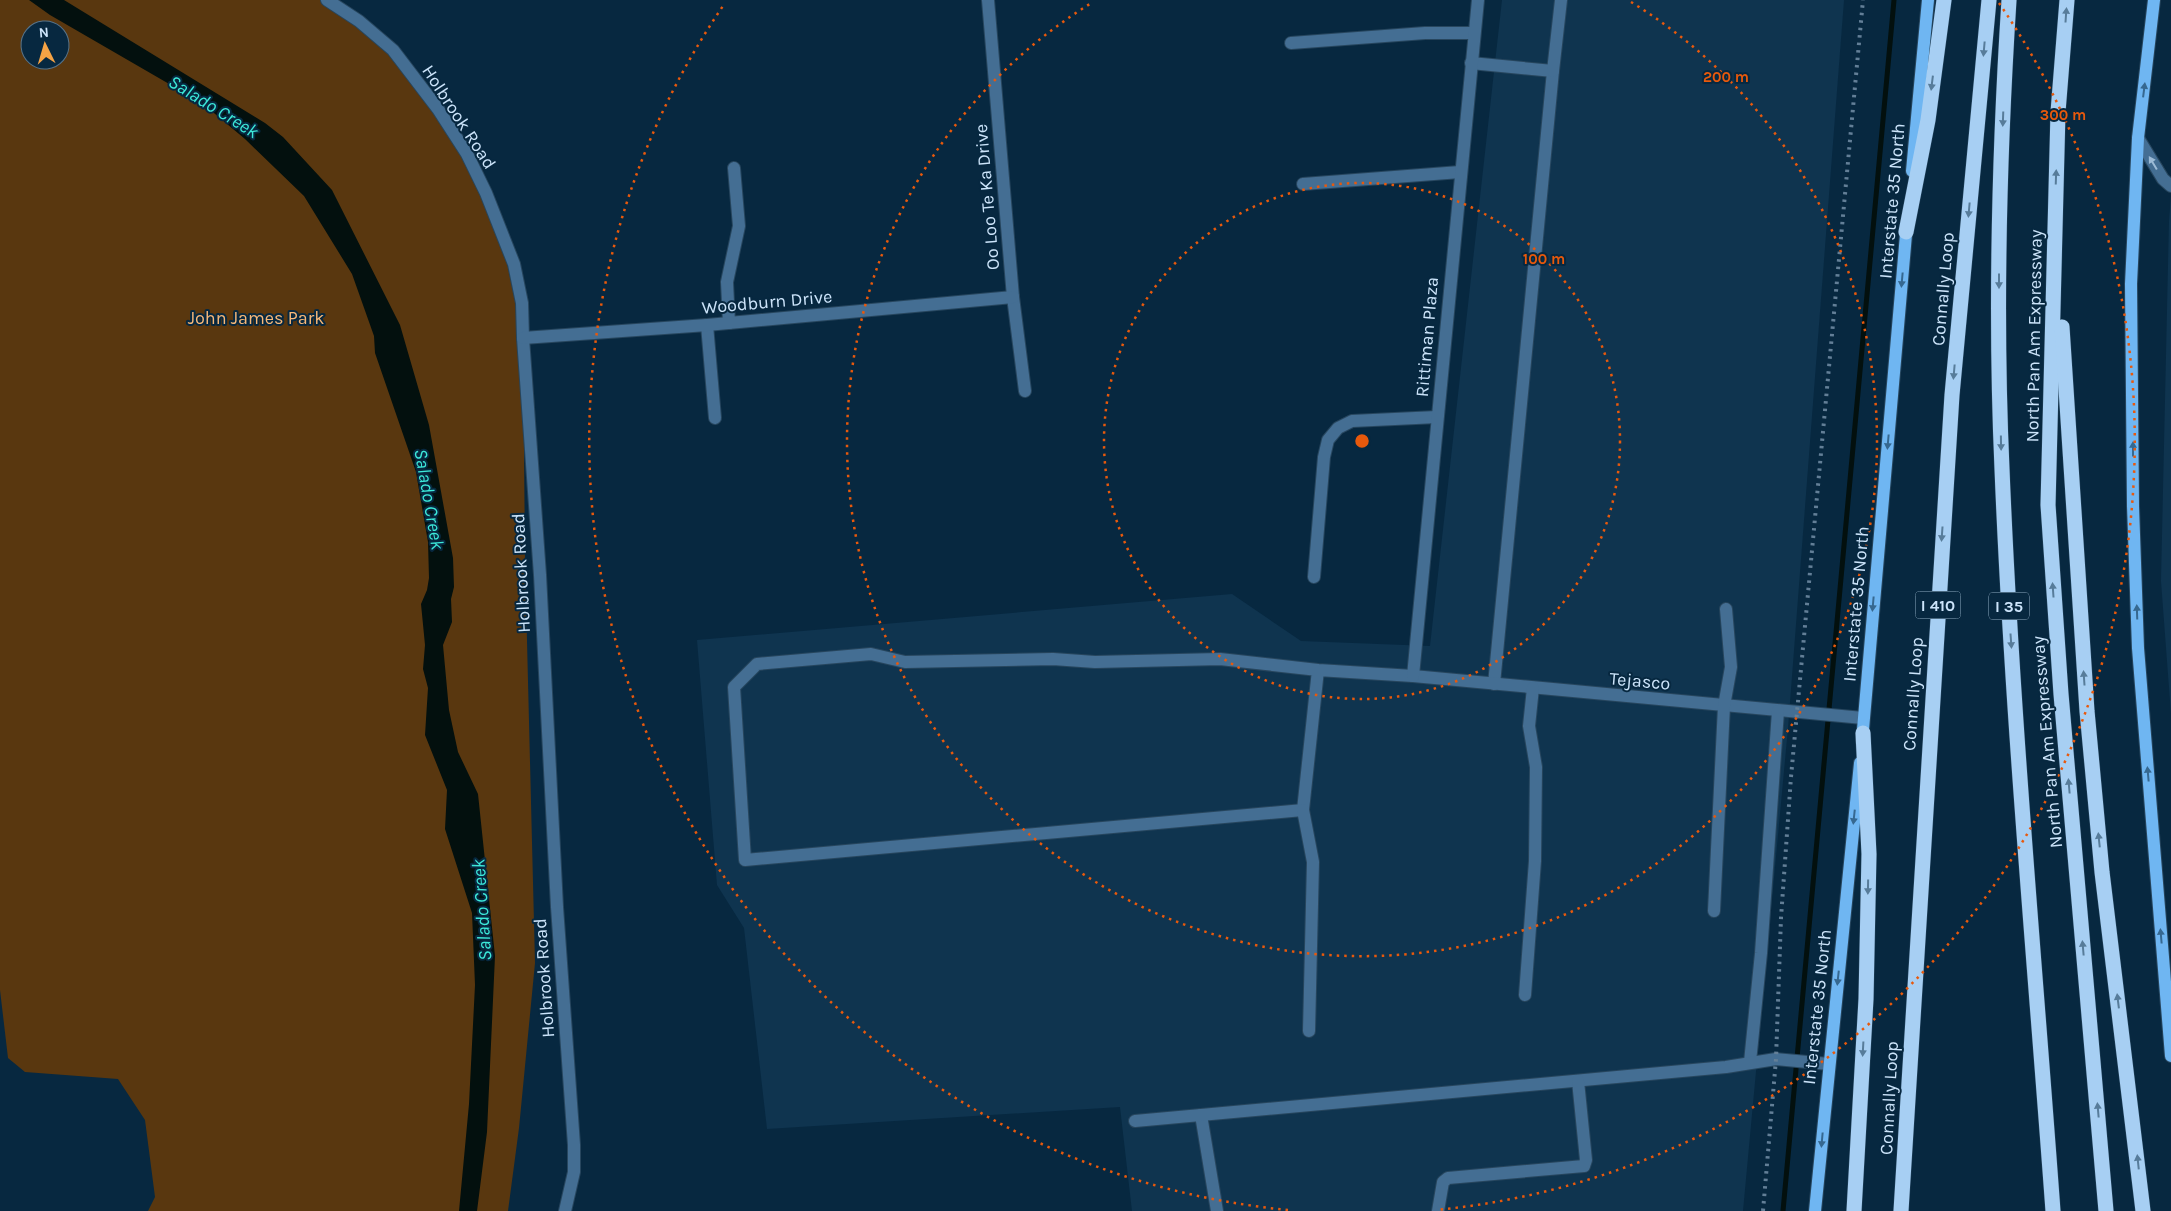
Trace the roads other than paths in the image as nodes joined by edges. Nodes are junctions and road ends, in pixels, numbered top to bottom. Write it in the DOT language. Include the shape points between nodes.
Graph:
graph roads {
  1 [pos="327,0"];
  2 [pos="988,0"];
  3 [pos="1478,0"];
  4 [pos="1561,0"];
  5 [pos="1928,0"];
  6 [pos="1944,0"];
  7 [pos="1989,0"];
  8 [pos="2009,0"];
  9 [pos="2067,0"];
  10 [pos="2154,0"];
  11 [pos="1474,33"];
  12 [pos="1291,43"];
  13 [pos="1471,63"];
  14 [pos="1553,71"];
  15 [pos="2138,138"];
  16 [pos="734,168"];
  17 [pos="1460,172"];
  18 [pos="1303,184"];
  19 [pos="2171,186"];
  20 [pos="2055,226"];
  21 [pos="1906,232"];
  22 [pos="1013,297"];
  23 [pos="729,323"];
  24 [pos="708,324"];
  25 [pos="523,338"];
  26 [pos="1025,391"];
  27 [pos="715,418"];
  28 [pos="1437,418"];
  29 [pos="1314,577"];
  30 [pos="1726,609"];
  31 [pos="1318,670"];
  32 [pos="1413,676"];
  33 [pos="1494,684"];
  34 [pos="1533,688"];
  35 [pos="1724,706"];
  36 [pos="1778,711"];
  37 [pos="1863,718"];
  38 [pos="1863,733"];
  39 [pos="1303,810"];
  40 [pos="1714,911"];
  41 [pos="1525,995"];
  42 [pos="2170,1015"];
  43 [pos="1309,1031"];
  44 [pos="2171,1056"];
  45 [pos="1750,1062"];
  46 [pos="1829,1064"];
  47 [pos="1578,1081"];
  48 [pos="1201,1115"];
  49 [pos="1135,1121"];
  50 [pos="565,1211"];
  51 [pos="1217,1211"];
  52 [pos="1438,1211"];
  53 [pos="1815,1211"];
  54 [pos="1854,1211"];
  55 [pos="1901,1211"];
  56 [pos="2053,1211"];
  57 [pos="2106,1211"];
  58 [pos="2143,1211"];
  1 -- 25 [label="street, Holbrook Road" via="359,21 393,50 467,154 514,264 522,303"];
  2 -- 22 [label="street, Oo Loo Te Ka Drive"];
  3 -- 11 [label="street, Rittiman Plaza"];
  4 -- 14 [label="street"];
  5 -- 21 [label="main road, Interstate 35 North"];
  6 -- 21 [label="highway, one-way" via="1928,120"];
  7 -- 55 [label="highway, Connally Loop / I 410, one-way" via="1952,395"];
  8 -- 56 [label="highway, North Pan Am Expressway / I 35, one-way" via="2000,169 2002,467 2008,594"];
  20 -- 9 [label="highway, North Pan Am Expressway / I 35, one-way" via="2058,112"];
  15 -- 10 [label="main road, one-way"];
  11 -- 12 [label="street" via="1425,33"];
  11 -- 13 [label="street, Rittiman Plaza"];
  13 -- 14 [label="street"];
  13 -- 17 [label="street, Rittiman Plaza"];
  14 -- 33 [label="street"];
  19 -- 15 [label="street, one-way" via="2163,180"];
  42 -- 15 [label="main road, one-way" via="2138,648 2134,544 2131,284"];
  16 -- 23 [label="street" via="739,226 727,282"];
  17 -- 18 [label="street"];
  17 -- 28 [label="street, Rittiman Plaza"];
  57 -- 20 [label="highway, North Pan Am Expressway / I 35, one-way" via="2061,694 2048,505"];
  58 -- 20 [label="highway, one-way" via="2102,872 2087,711"];
  21 -- 37 [label="main road, Interstate 35 North, one-way"];
  22 -- 23 [label="street, Woodburn Drive"];
  22 -- 26 [label="street, Oo Loo Te Ka Drive"];
  23 -- 24 [label="street, Woodburn Drive"];
  24 -- 25 [label="street, Woodburn Drive"];
  24 -- 27 [label="street"];
  25 -- 50 [label="street, Holbrook Road" via="574,1145 574,1172"];
  28 -- 29 [label="street" via="1352,421 1338,428 1328,440"];
  28 -- 32 [label="street, Rittiman Plaza"];
  30 -- 35 [label="street" via="1731,667"];
  31 -- 32 [label="street, Tejasco"];
  31 -- 39 [label="street"];
  31 -- 39 [label="street, Tejasco" via="1220,659 904,662 871,654 758,664 734,687 745,860"];
  32 -- 33 [label="street, Tejasco"];
  33 -- 34 [label="street, Tejasco"];
  34 -- 35 [label="street, Tejasco"];
  34 -- 41 [label="street" via="1529,726 1536,766 1536,862"];
  35 -- 36 [label="street, Tejasco"];
  35 -- 40 [label="street"];
  36 -- 37 [label="street, Tejasco"];
  36 -- 45 [label="street"];
  37 -- 38 [label="main road, Interstate 35 North"];
  38 -- 46 [label="main road, Interstate 35 North, one-way"];
  38 -- 54 [label="highway, one-way" via="1869,854 1866,998"];
  39 -- 43 [label="street" via="1313,862"];
  42 -- 44 [label="main road"];
  45 -- 46 [label="street" via="1765,1059"];
  45 -- 47 [label="street"];
  46 -- 53 [label="main road, Interstate 35 North, one-way"];
  47 -- 48 [label="street"];
  47 -- 52 [label="street" via="1584,1166 1448,1178 1443,1182"];
  48 -- 49 [label="street"];
  48 -- 51 [label="street"];
}
